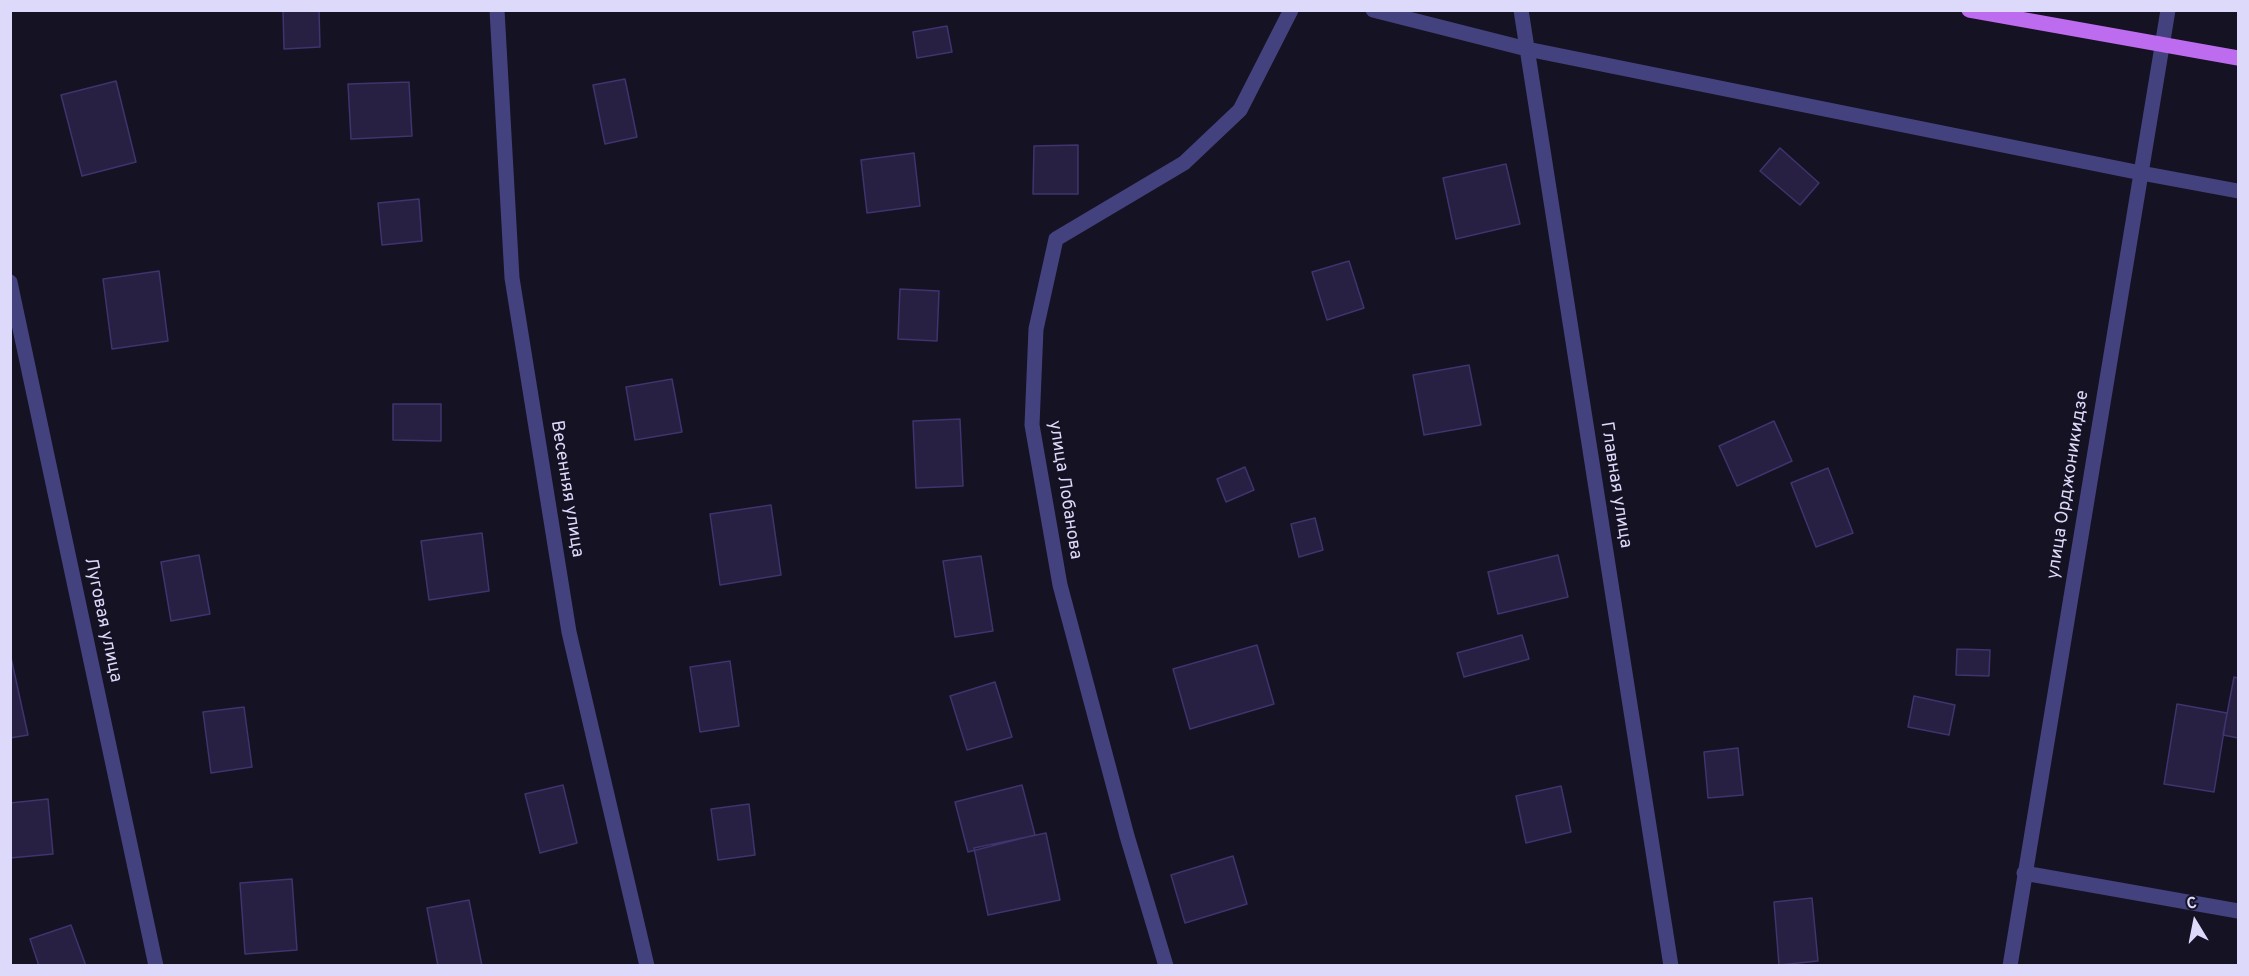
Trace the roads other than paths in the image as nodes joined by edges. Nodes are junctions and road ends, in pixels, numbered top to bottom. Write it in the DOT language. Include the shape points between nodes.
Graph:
graph roads {
  1 [pos="497,10"];
  2 [pos="1291,10"];
  3 [pos="1373,10"];
  4 [pos="1521,10"];
  5 [pos="1969,10"];
  6 [pos="2168,10"];
  7 [pos="1527,49"];
  8 [pos="2238,58"];
  9 [pos="2141,173"];
  10 [pos="2238,191"];
  11 [pos="10,282"];
  12 [pos="2024,873"];
  13 [pos="2238,911"];
  14 [pos="156,966"];
  15 [pos="647,966"];
  16 [pos="1166,966"];
  17 [pos="1671,966"];
  18 [pos="2010,966"];
  1 -- 15 [label="street, Весенняя улица" via="514,290 569,632"];
  2 -- 16 [label="street, улица Лобанова" via="1240,110 1184,163 1056,239 1036,329 1032,425 1060,585"];
  3 -- 7 [label="street"];
  4 -- 7 [label="street, Главная улица"];
  5 -- 8 [label="main road, bridge"];
  6 -- 9 [label="street, улица Орджоникидзе"];
  7 -- 9 [label="street"];
  7 -- 17 [label="street, Главная улица"];
  9 -- 10 [label="street"];
  9 -- 12 [label="street, улица Орджоникидзе"];
  11 -- 14 [label="street, Луговая улица"];
  12 -- 13 [label="street"];
  12 -- 18 [label="street, улица Орджоникидзе"];
}
